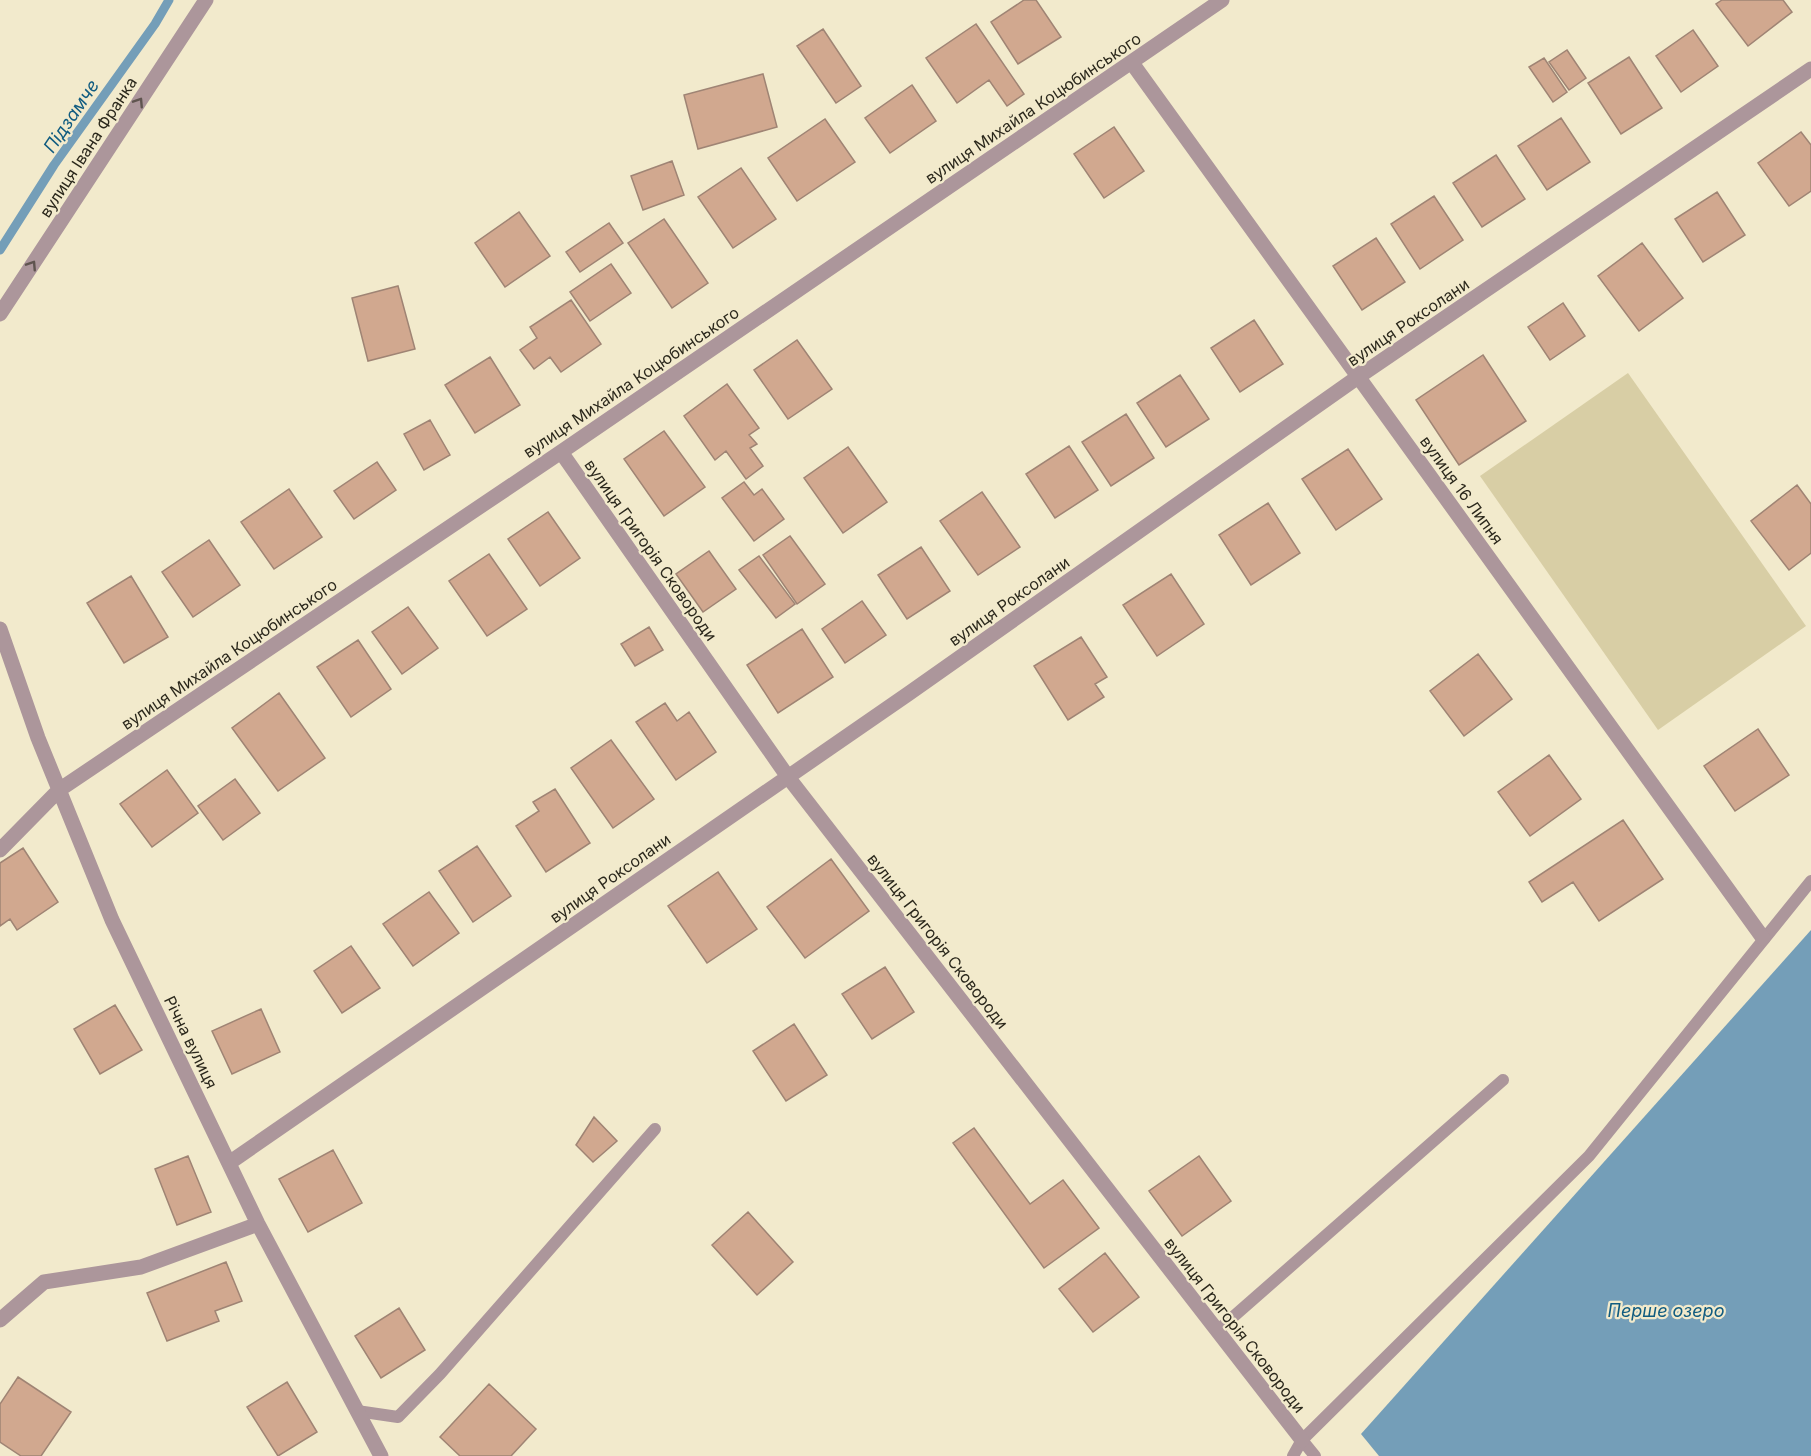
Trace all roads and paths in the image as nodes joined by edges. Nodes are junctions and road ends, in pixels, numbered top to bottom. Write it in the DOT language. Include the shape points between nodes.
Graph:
graph roads {
  1 [pos="206,0"];
  2 [pos="1222,0"];
  3 [pos="1132,63"];
  4 [pos="1811,69"];
  5 [pos="0,314"];
  6 [pos="1358,377"];
  7 [pos="561,452"];
  8 [pos="0,629"];
  9 [pos="788,777"];
  10 [pos="59,790"];
  11 [pos="0,850"];
  12 [pos="1811,881"];
  13 [pos="1763,938"];
  14 [pos="1503,1080"];
  15 [pos="655,1130"];
  16 [pos="229,1163"];
  17 [pos="258,1224"];
  18 [pos="0,1320"];
  19 [pos="1217,1331"];
  20 [pos="357,1411"];
  21 [pos="1302,1440"];
  22 [pos="381,1456"];
  23 [pos="1293,1456"];
  24 [pos="1315,1456"];
  5 -- 1 [label="street, вулиця Івана Франка, one-way"];
  2 -- 3 [label="street, вулиця Михайла Коцюбинського"];
  3 -- 6 [label="street, вулиця 16 Липня"];
  3 -- 7 [label="street, вулиця Михайла Коцюбинського"];
  4 -- 6 [label="street, вулиця Роксолани"];
  6 -- 9 [label="street, вулиця Роксолани"];
  6 -- 13 [label="street, вулиця 16 Липня"];
  7 -- 9 [label="street, вулиця Григорія Сковороди"];
  7 -- 10 [label="street, вулиця Михайла Коцюбинського"];
  8 -- 10 [label="street, Річна вулиця"];
  9 -- 16 [label="street, вулиця Роксолани"];
  9 -- 19 [label="street, вулиця Григорія Сковороди"];
  10 -- 11 [label="street, вулиця Михайла Коцюбинського"];
  10 -- 16 [label="street, Річна вулиця" via="112,920"];
  12 -- 13 [label="lane"];
  13 -- 21 [label="lane" via="1589,1156"];
  14 -- 19 [label="lane"];
  15 -- 20 [label="lane" via="398,1417"];
  16 -- 17 [label="street, Річна вулиця"];
  17 -- 18 [label="street" via="141,1267 44,1282"];
  17 -- 20 [label="street, Річна вулиця"];
  19 -- 21 [label="street, вулиця Григорія Сковороди"];
  20 -- 22 [label="street, Річна вулиця"];
  21 -- 23 [label="lane"];
  21 -- 24 [label="lane"];
}
